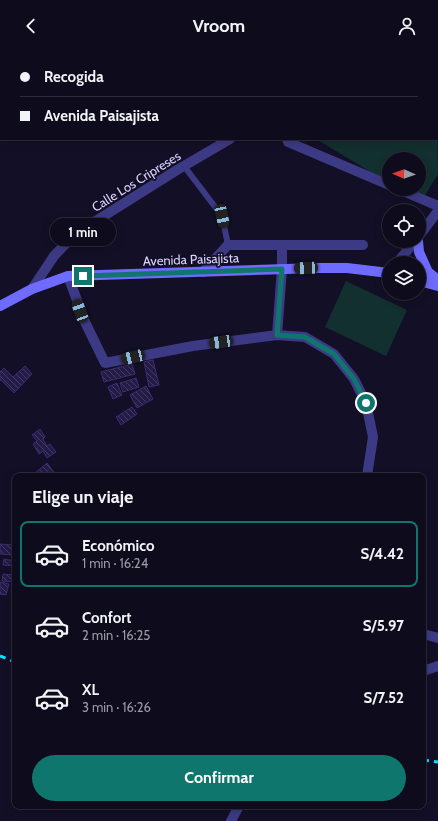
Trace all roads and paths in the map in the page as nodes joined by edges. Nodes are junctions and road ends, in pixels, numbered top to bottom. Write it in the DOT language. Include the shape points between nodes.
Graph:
graph roads {
  1 [pos="228,140"];
  2 [pos="287,140"];
  3 [pos="184,166"];
  4 [pos="382,182"];
  5 [pos="414,196"];
  6 [pos="438,206"];
  7 [pos="438,211"];
  8 [pos="426,227"];
  9 [pos="228,245"];
  10 [pos="363,245"];
  11 [pos="282,246"];
  12 [pos="411,248"];
  13 [pos="418,248"];
  14 [pos="403,256"];
  15 [pos="282,269"];
  16 [pos="203,272"];
  17 [pos="382,272"];
  18 [pos="68,276"];
  19 [pos="438,280"];
  20 [pos="426,283"];
  21 [pos="438,286"];
  22 [pos="32,289"];
  23 [pos="0,306"];
  24 [pos="277,335"];
  25 [pos="367,473"];
  26 [pos="426,635"];
  27 [pos="438,638"];
  28 [pos="438,666"];
  29 [pos="426,670"];
  30 [pos="237,809"];
  31 [pos="231,821"];
  1 -- 3 [label="street, Calle Los Cripreses"];
  2 -- 4 [label="street"];
  3 -- 9 [label="lane" via="222,216"];
  3 -- 22 [label="street, Calle Los Cripreses" via="75,234 54,256"];
  5 -- 6 [label="street"];
  7 -- 8 [label="street"];
  9 -- 11 [label="street"];
  9 -- 16 [label="street"];
  10 -- 11 [label="street"];
  11 -- 15 [label="street"];
  12 -- 14 [label="street"];
  13 -- 19 [label="main road" via="428,272"];
  15 -- 16 [label="main road, Avenida Paisajista"];
  15 -- 17 [label="main road, Avenida Paisajista" via="347,268"];
  15 -- 24 [label="street"];
  16 -- 18 [label="main road, Avenida Paisajista"];
  18 -- 22 [label="main road, Avenida Paisajista"];
  18 -- 24 [label="street" via="84,322 105,363 193,346"];
  20 -- 21 [label="main road"];
  22 -- 23 [label="main road, Avenida Paisajista"];
  24 -- 25 [label="street" via="305,337 334,354 354,379 366,403 373,437"];
  26 -- 27 [label="street"];
  28 -- 29 [label="street"];
  30 -- 31 [label="street"];
}
